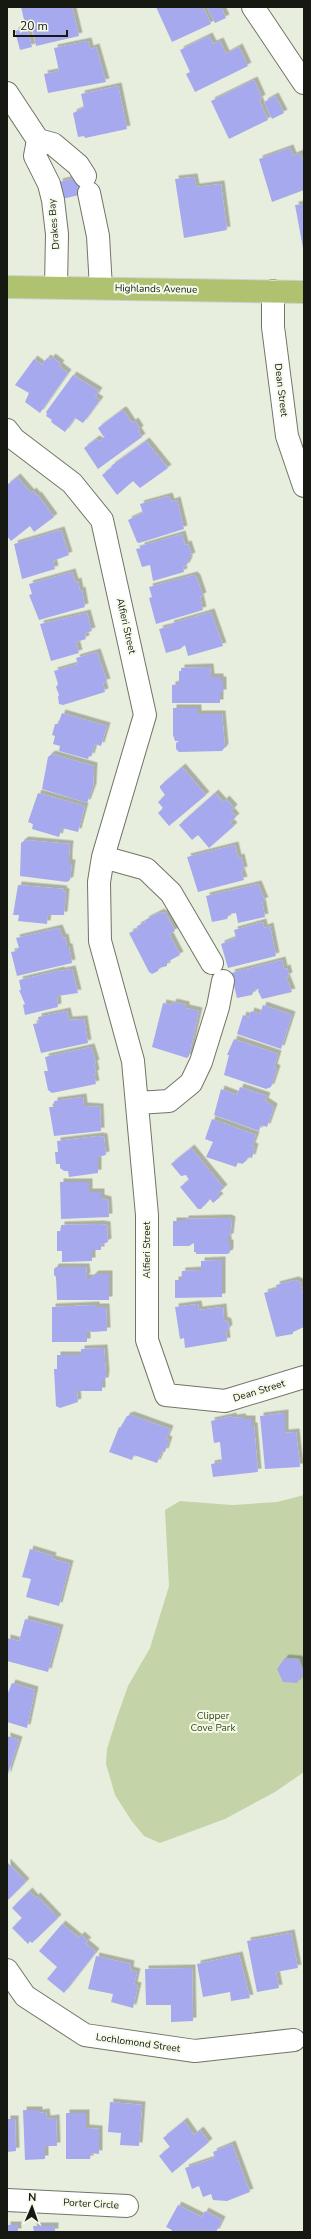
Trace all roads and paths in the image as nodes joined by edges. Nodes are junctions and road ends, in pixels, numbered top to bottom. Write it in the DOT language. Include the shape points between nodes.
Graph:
graph roads {
  1 [pos="253,7"];
  2 [pos="304,84"];
  3 [pos="7,93"];
  4 [pos="38,140"];
  5 [pos="7,287"];
  6 [pos="56,287"];
  7 [pos="101,288"];
  8 [pos="273,291"];
  9 [pos="304,292"];
  10 [pos="7,430"];
  11 [pos="304,486"];
  12 [pos="103,857"];
  13 [pos="137,1103"];
  14 [pos="304,1377"];
  15 [pos="166,1395"];
  16 [pos="7,1970"];
  17 [pos="294,2040"];
  18 [pos="7,2200"];
  19 [pos="127,2206"];
  1 -- 2 [label="street"];
  3 -- 4 [label="street"];
  4 -- 6 [label="street, Drakes Bay" via="35,156 49,184 53,200 57,234"];
  4 -- 7 [label="street" via="53,144 78,165 87,185 98,236"];
  5 -- 6 [label="main road, Highlands Avenue"];
  6 -- 7 [label="main road, Highlands Avenue"];
  7 -- 8 [label="main road, Highlands Avenue"];
  8 -- 9 [label="main road, Highlands Avenue"];
  8 -- 11 [label="street, Dean Street" via="273,327 287,436"];
  10 -- 12 [label="street, Alfieri Street" via="14,439 72,483 102,520 129,640 145,715"];
  12 -- 13 [label="street, Alfieri Street" via="98,882 100,941 133,1062"];
  12 -- 13 [label="street" via="146,869 171,893 217,972 218,1007 201,1062 191,1083 169,1101"];
  13 -- 15 [label="street, Alfieri Street" via="147,1215 147,1340"];
  14 -- 15 [label="street, Dean Street" via="225,1401"];
  16 -- 17 [label="street, Lochlomond Street" via="25,1996 85,2035 195,2051"];
  18 -- 19 [label="street, Porter Circle"];
}
